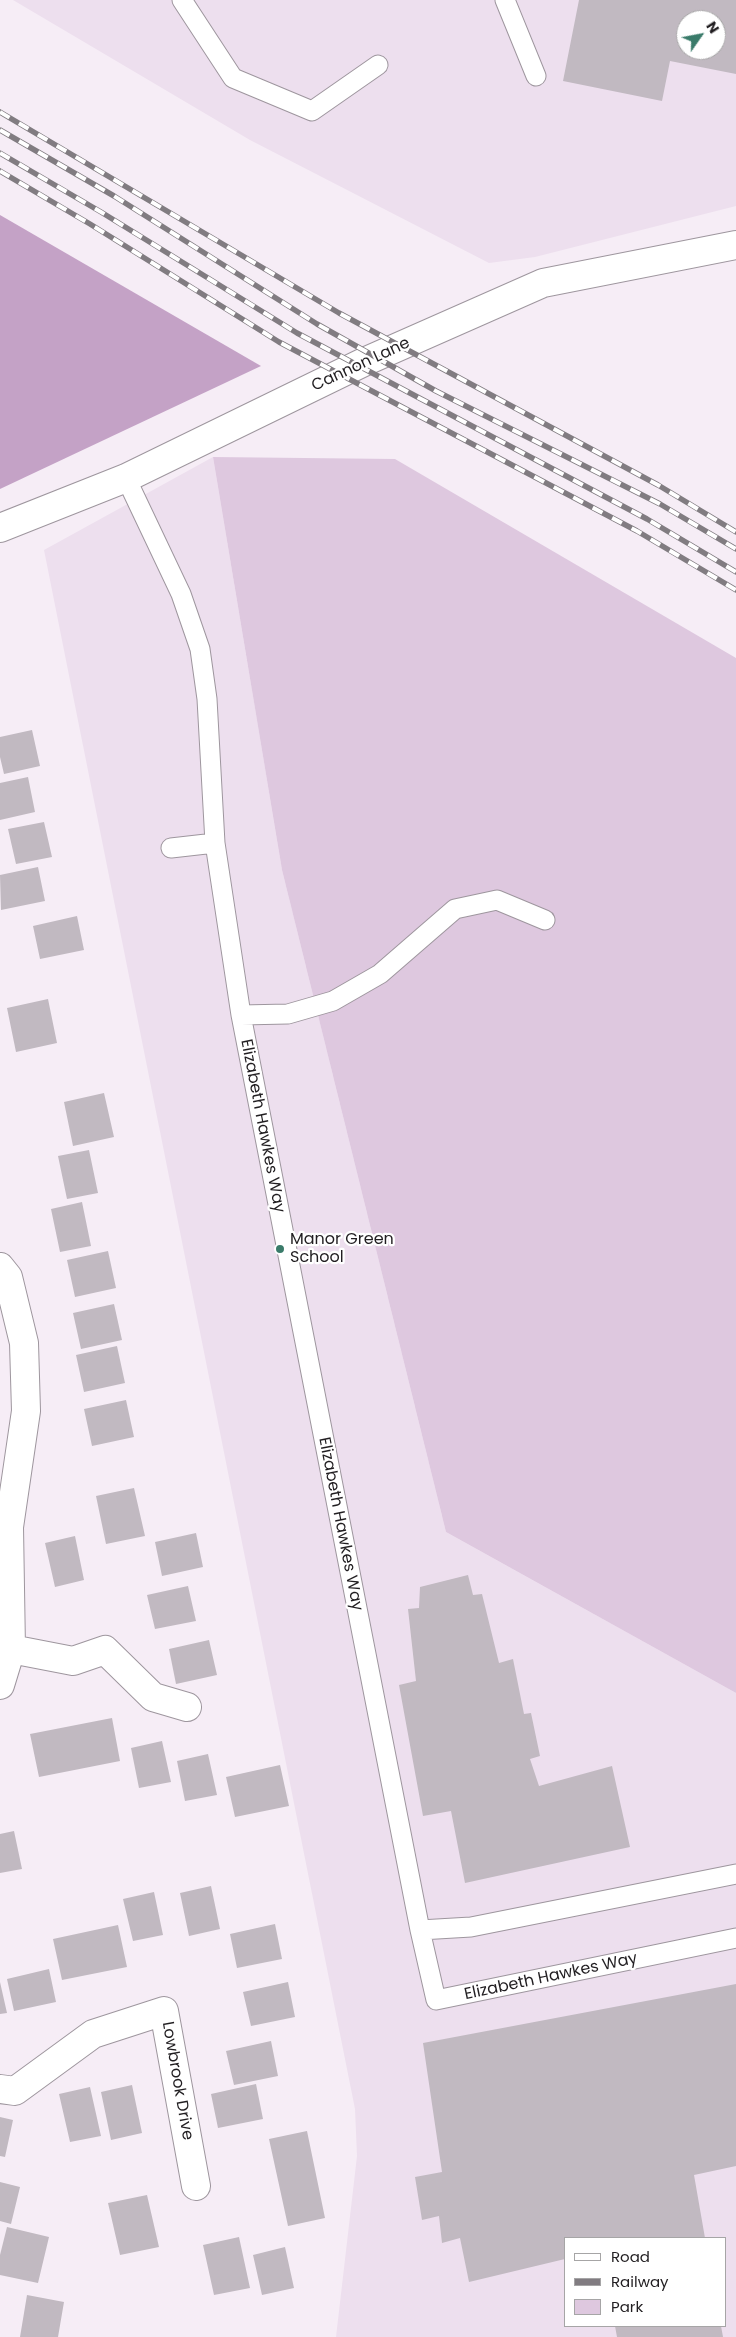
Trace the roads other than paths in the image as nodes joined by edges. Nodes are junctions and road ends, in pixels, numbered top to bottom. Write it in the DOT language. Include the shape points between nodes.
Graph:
graph roads {
  1 [pos="182,0"];
  2 [pos="505,0"];
  3 [pos="378,65"];
  4 [pos="536,76"];
  5 [pos="736,244"];
  6 [pos="126,478"];
  7 [pos="0,528"];
  8 [pos="215,843"];
  9 [pos="172,848"];
  10 [pos="545,920"];
  11 [pos="240,1015"];
  12 [pos="0,1267"];
  13 [pos="12,1346"];
  14 [pos="11,1649"];
  15 [pos="0,1685"];
  16 [pos="187,1708"];
  17 [pos="736,1874"];
  18 [pos="420,1930"];
  19 [pos="736,1938"];
  20 [pos="0,2089"];
  21 [pos="196,2186"];
  1 -- 3 [label="lane" via="233,78 312,111"];
  2 -- 4 [label="lane"];
  5 -- 6 [label="street, Cannon Lane" via="543,283 364,362"];
  6 -- 7 [label="street, Cannon Lane"];
  6 -- 8 [label="lane, Elizabeth Hawkes Way" via="181,594 200,649 207,699"];
  8 -- 9 [label="lane"];
  8 -- 11 [label="lane, Elizabeth Hawkes Way"];
  10 -- 11 [label="lane" via="497,900 455,909 380,974 333,1001 288,1014"];
  11 -- 18 [label="lane, Elizabeth Hawkes Way"];
  12 -- 13 [label="street" via="8,1277"];
  13 -- 14 [label="street" via="26,1411 9,1527"];
  14 -- 15 [label="street"];
  14 -- 16 [label="street" via="73,1661 105,1650 154,1697"];
  17 -- 18 [label="lane" via="471,1927"];
  18 -- 19 [label="lane, Elizabeth Hawkes Way" via="436,2000"];
  20 -- 21 [label="street, Lowbrook Drive" via="15,2092 93,2034 164,2011"];
}
